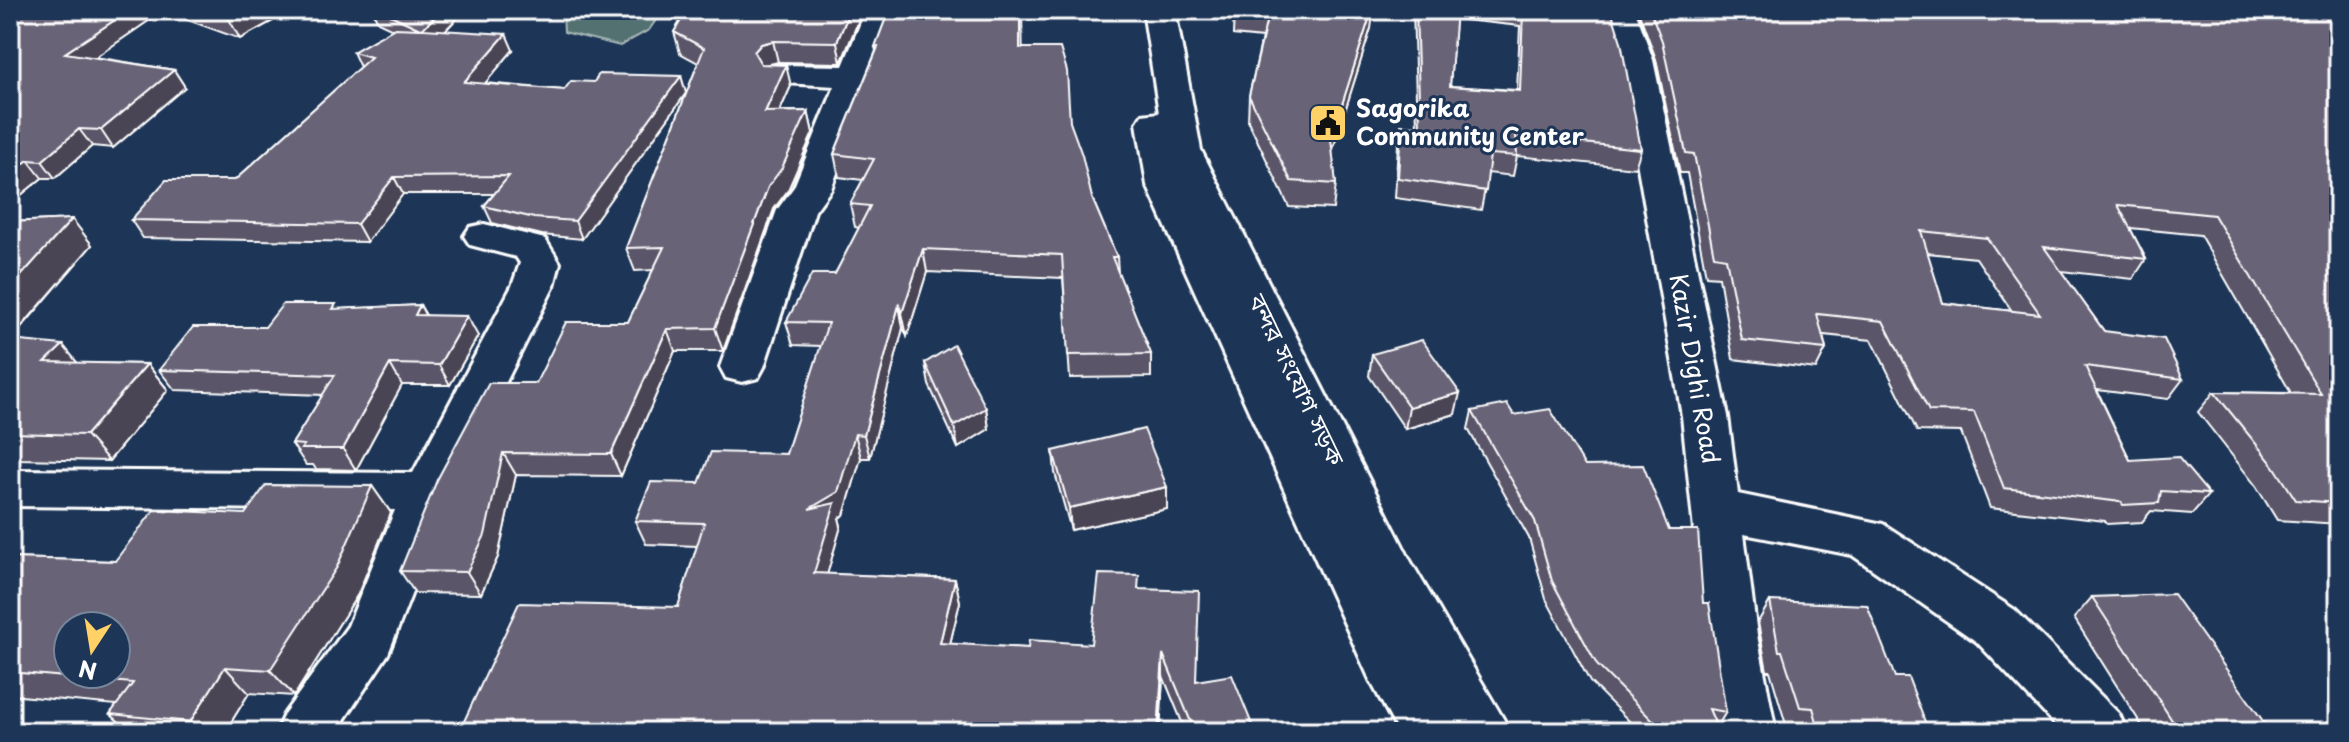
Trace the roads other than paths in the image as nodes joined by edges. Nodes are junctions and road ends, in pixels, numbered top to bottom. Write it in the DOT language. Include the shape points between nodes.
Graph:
graph roads {
  1 [pos="882,10"];
  2 [pos="1135,10"];
  3 [pos="1159,10"];
  4 [pos="1619,10"];
  5 [pos="779,75"];
  6 [pos="858,76"];
  7 [pos="484,236"];
  8 [pos="742,367"];
  9 [pos="10,488"];
  10 [pos="427,492"];
  11 [pos="1716,509"];
  12 [pos="304,732"];
  13 [pos="1428,732"];
  14 [pos="1483,732"];
  15 [pos="1748,732"];
  16 [pos="2099,732"];
  1 -- 6 [label="main road"];
  2 -- 13 [label="main road, বন্দর সংযোগ সড়ক" via="1166,185 1389,663"];
  3 -- 14 [label="main road, বন্দর সংযোগ সড়ক" via="1183,150 1393,577"];
  4 -- 11 [label="main road, Kazir Dighi Road" via="1639,76 1705,416"];
  5 -- 6 [label="main road"];
  6 -- 8 [label="main road" via="812,189 796,210"];
  7 -- 10 [label="main road" via="531,248 540,263"];
  9 -- 10 [label="main road"];
  10 -- 12 [label="main road" via="369,638"];
  11 -- 15 [label="main road, Kazir Dighi Road"];
  11 -- 16 [label="main road" via="1865,538 1996,626"];
}
